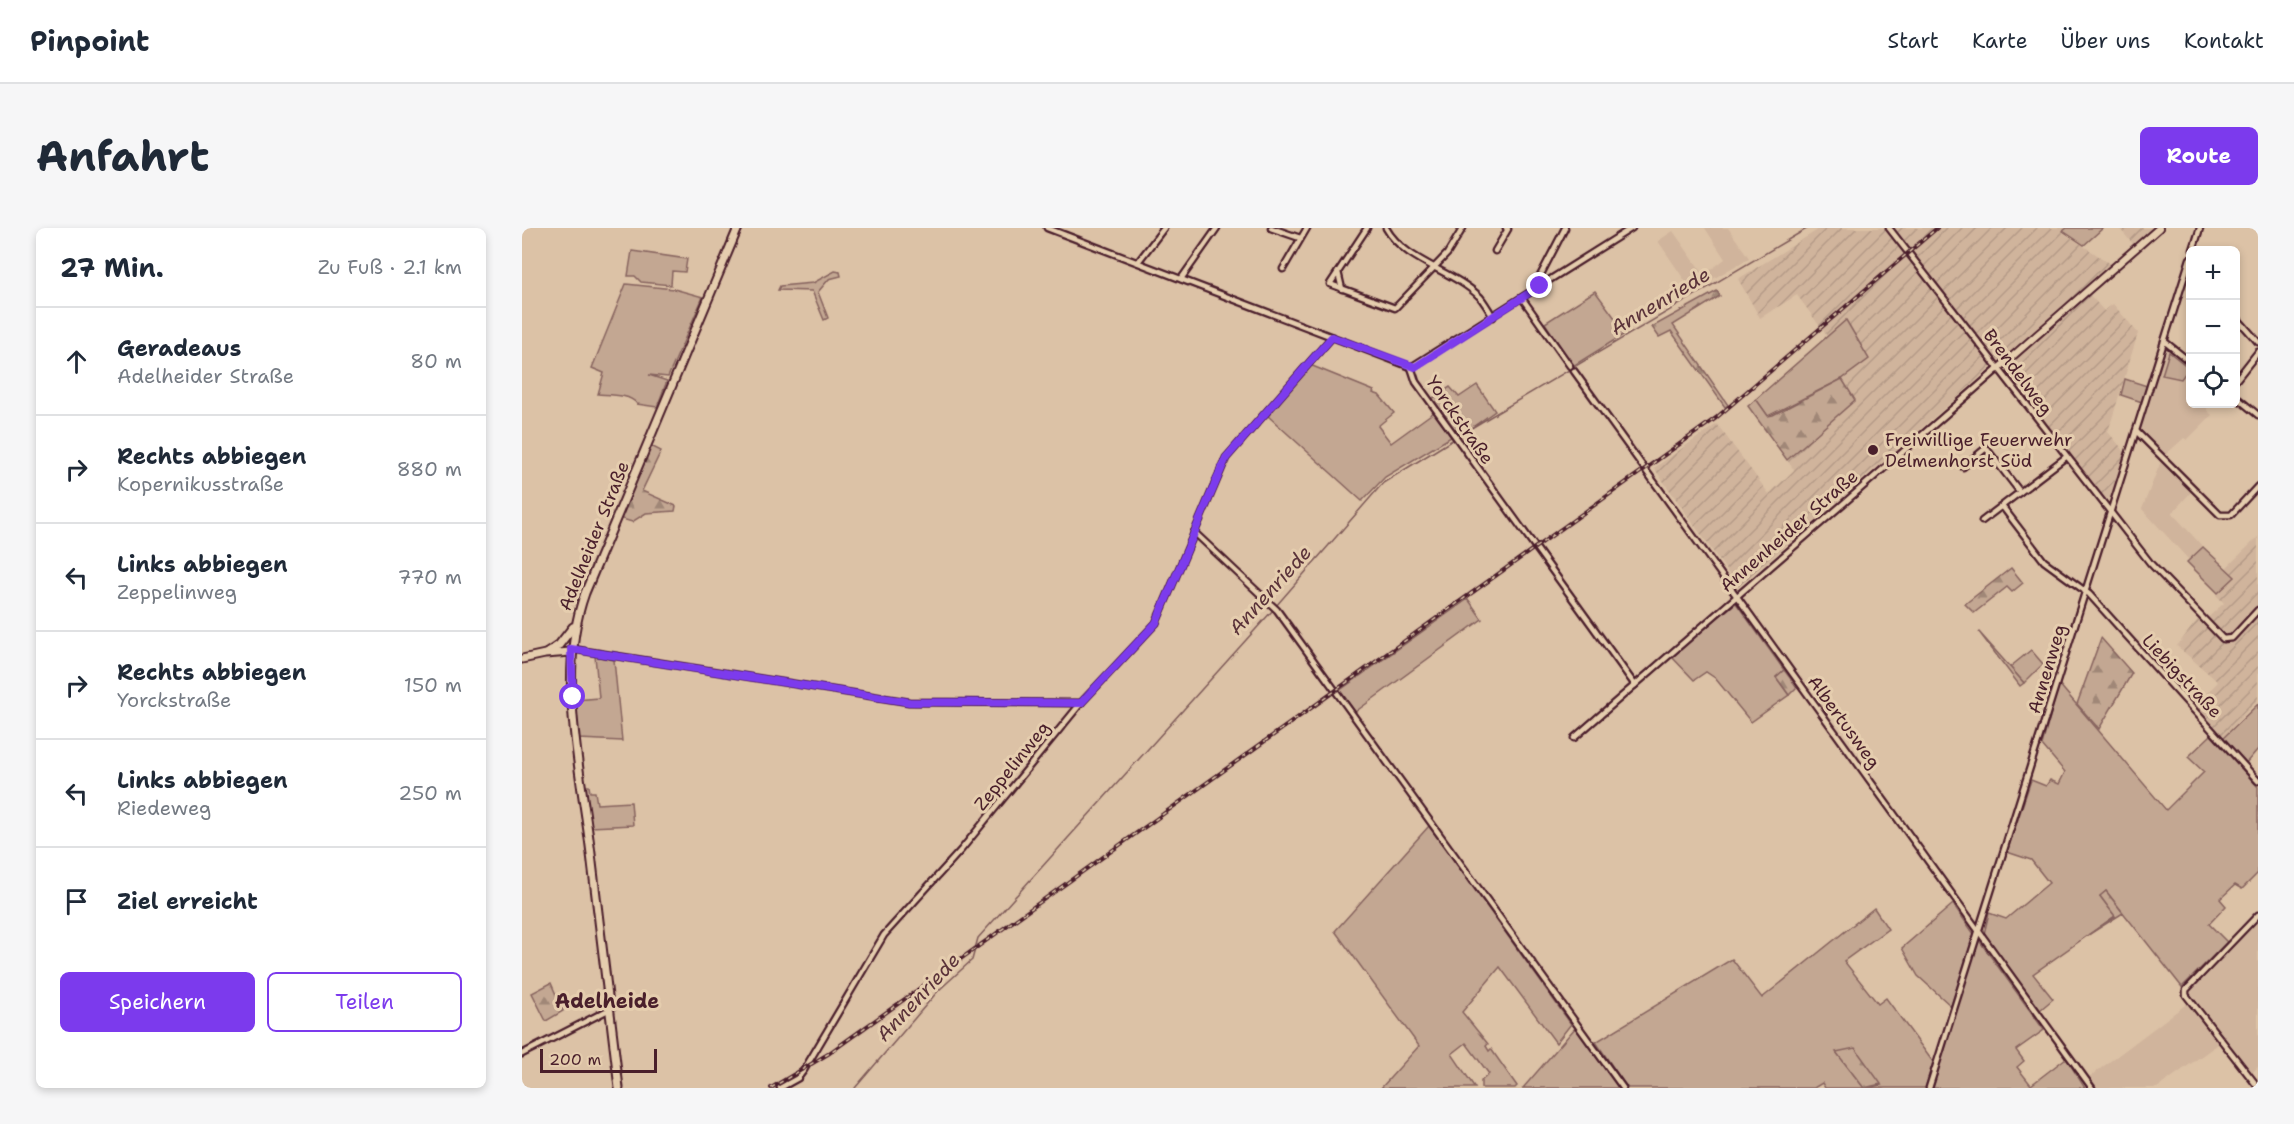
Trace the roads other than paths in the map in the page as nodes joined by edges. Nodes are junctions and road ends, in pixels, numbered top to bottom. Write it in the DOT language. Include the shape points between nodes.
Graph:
graph roads {
  1 [pos="738,228"];
  2 [pos="1047,228"];
  3 [pos="1164,228"];
  4 [pos="1217,228"];
  5 [pos="1271,228"];
  6 [pos="1307,228"];
  7 [pos="1367,228"];
  8 [pos="1386,228"];
  9 [pos="1455,228"];
  10 [pos="1506,228"];
  11 [pos="1565,228"];
  12 [pos="1632,228"];
  13 [pos="1889,228"];
  14 [pos="2159,228"];
  15 [pos="2200,228"];
  16 [pos="1462,230"];
  17 [pos="1300,238"];
  18 [pos="2194,246"];
  19 [pos="1495,251"];
  20 [pos="1138,262"];
  21 [pos="1435,267"];
  22 [pos="1283,269"];
  23 [pos="1338,272"];
  24 [pos="2186,272"];
  25 [pos="1181,279"];
  26 [pos="1540,286"];
  27 [pos="1342,289"];
  28 [pos="1522,298"];
  29 [pos="1493,317"];
  30 [pos="2240,323"];
  31 [pos="1332,337"];
  32 [pos="2164,341"];
  33 [pos="2258,342"];
  34 [pos="2258,352"];
  35 [pos="2186,359"];
  36 [pos="1411,367"];
  37 [pos="1998,369"];
  38 [pos="2240,374"];
  39 [pos="2240,401"];
  40 [pos="2258,415"];
  41 [pos="2136,430"];
  42 [pos="2066,457"];
  43 [pos="1963,467"];
  44 [pos="2258,486"];
  45 [pos="2020,492"];
  46 [pos="2002,506"];
  47 [pos="2109,513"];
  48 [pos="1982,521"];
  49 [pos="1194,532"];
  50 [pos="2085,590"];
  51 [pos="1736,597"];
  52 [pos="2258,610"];
  53 [pos="575,626"];
  54 [pos="559,645"];
  55 [pos="571,649"];
  56 [pos="545,654"];
  57 [pos="522,659"];
  58 [pos="1635,685"];
  59 [pos="1081,703"];
  60 [pos="1574,738"];
  61 [pos="2258,781"];
  62 [pos="2258,915"];
  63 [pos="1978,932"];
  64 [pos="610,1009"];
  65 [pos="522,1054"];
  66 [pos="2258,1087"];
  67 [pos="620,1088"];
  68 [pos="780,1088"];
  69 [pos="1623,1088"];
  70 [pos="1929,1088"];
  71 [pos="2092,1088"];
  1 -- 53 [label="main road, Adelheider Straße"];
  2 -- 20 [label="street, Yorckstraße"];
  3 -- 20 [label="street"];
  4 -- 25 [label="street"];
  5 -- 17 [label="street"];
  6 -- 17 [label="street"];
  7 -- 23 [label="street"];
  8 -- 21 [label="street" via="1392,239"];
  9 -- 16 [label="street"];
  10 -- 19 [label="street"];
  11 -- 26 [label="street" via="1538,280"];
  12 -- 26 [label="street"];
  13 -- 37 [label="street, Brendelweg"];
  14 -- 37 [label="street, Annenheider Straße"];
  15 -- 18 [label="street"];
  16 -- 21 [label="street"];
  17 -- 22 [label="street"];
  20 -- 25 [label="street, Yorckstraße"];
  21 -- 27 [label="street" via="1395,308"];
  21 -- 29 [label="street" via="1480,297"];
  23 -- 27 [label="street"];
  23 -- 27 [label="street" via="1330,284"];
  24 -- 32 [label="street, Annenweg"];
  25 -- 31 [label="street, Yorckstraße"];
  26 -- 28 [label="street"];
  28 -- 29 [label="street"];
  28 -- 51 [label="street, Albertusweg"];
  29 -- 36 [label="street"];
  30 -- 33 [label="street"];
  31 -- 36 [label="street, Yorckstraße"];
  31 -- 49 [label="street, Zeppelinweg" via="1226,458"];
  32 -- 35 [label="street"];
  32 -- 41 [label="street, Annenweg"];
  34 -- 38 [label="street"];
  36 -- 58 [label="street, Yorckstraße" via="1416,382"];
  37 -- 42 [label="street, Brendelweg"];
  37 -- 51 [label="street, Annenheider Straße"];
  39 -- 40 [label="street"];
  41 -- 44 [label="street" via="2220,515 2231,515"];
  41 -- 47 [label="street, Annenweg"];
  42 -- 45 [label="street"];
  42 -- 47 [label="street, Brendelweg"];
  43 -- 45 [label="street" via="1986,448"];
  45 -- 46 [label="street"];
  46 -- 48 [label="street"];
  46 -- 50 [label="street, Liebigstraße" via="2044,561"];
  47 -- 50 [label="street, Annenweg"];
  47 -- 52 [label="street, Brendelweg" via="2151,564 2223,639 2232,638"];
  49 -- 59 [label="street, Zeppelinweg" via="1156,623"];
  49 -- 69 [label="street" via="1272,603"];
  50 -- 61 [label="street, Liebigstraße"];
  50 -- 63 [label="street, Annenweg"];
  51 -- 58 [label="street, Annenheider Straße"];
  51 -- 63 [label="street, Albertusweg"];
  53 -- 54 [label="main road"];
  53 -- 55 [label="main road, Adelheider Straße"];
  54 -- 55 [label="main road"];
  54 -- 56 [label="main road"];
  55 -- 56 [label="main road"];
  55 -- 59 [label="street" via="909,702"];
  55 -- 64 [label="main road, Adelheider Straße" via="577,740"];
  56 -- 57 [label="main road"];
  58 -- 60 [label="street, Annenheider Straße"];
  59 -- 68 [label="street, Zeppelinweg" via="961,850 884,934 804,1070"];
  62 -- 66 [label="street" via="2189,984 2186,995"];
  63 -- 70 [label="street, Annenweg"];
  63 -- 71 [label="street, Albertusweg"];
  64 -- 65 [label="street"];
  64 -- 67 [label="main road, Adelheider Straße"];
}
